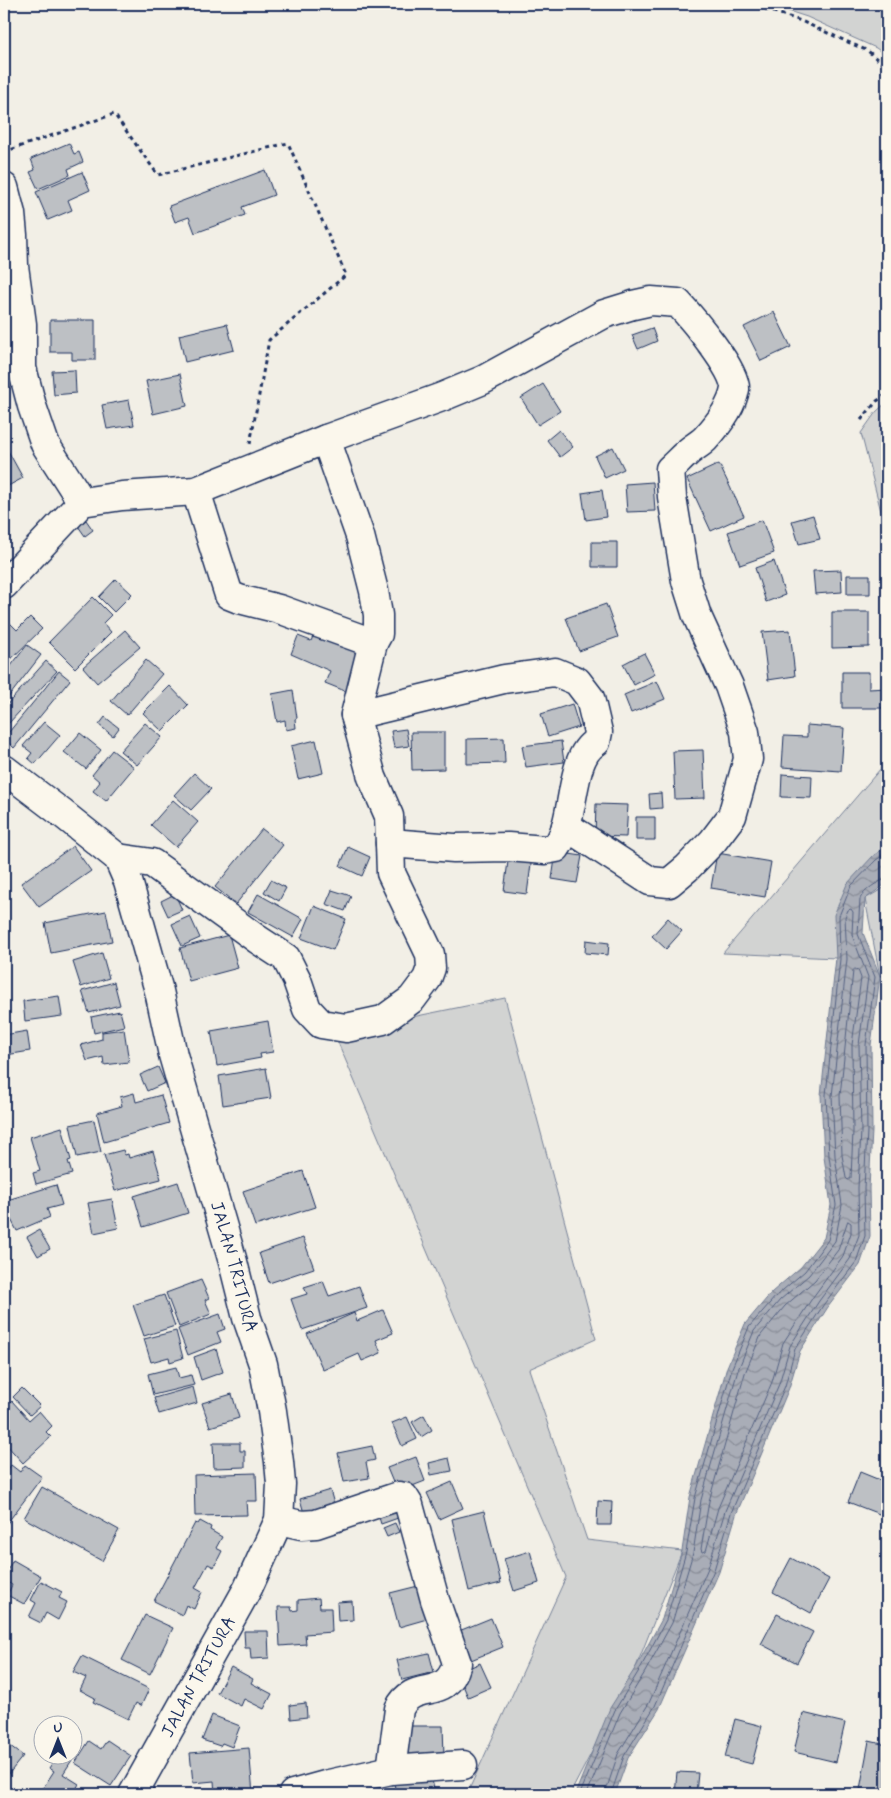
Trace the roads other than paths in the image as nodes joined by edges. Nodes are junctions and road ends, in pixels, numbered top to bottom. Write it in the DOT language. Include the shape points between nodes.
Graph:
graph roads {
  1 [pos="4,187"];
  2 [pos="9,268"];
  3 [pos="326,439"];
  4 [pos="196,491"];
  5 [pos="82,502"];
  6 [pos="4,585"];
  7 [pos="374,644"];
  8 [pos="355,716"];
  9 [pos="4,769"];
  10 [pos="566,826"];
  11 [pos="390,843"];
  12 [pos="118,858"];
  13 [pos="279,1520"];
  14 [pos="463,1765"];
  15 [pos="390,1770"];
  16 [pos="132,1794"];
  17 [pos="293,1794"];
  1 -- 2 [label="street" via="12,221"];
  2 -- 5 [label="street" via="22,324 22,368 32,406 45,444"];
  3 -- 4 [label="street"];
  3 -- 7 [label="street" via="360,536 374,591 378,615 378,634"];
  3 -- 10 [label="street" via="462,390 604,314 651,301 678,303 694,320 732,375 735,388 722,417 704,440 670,469 686,581 745,732 748,759 732,816 669,884 650,881"];
  4 -- 5 [label="street"];
  4 -- 7 [label="street" via="230,596 279,609"];
  5 -- 6 [label="street"];
  7 -- 8 [label="street"];
  8 -- 10 [label="street" via="512,678 555,672 577,682 590,698 598,732 596,742 587,747 579,766"];
  8 -- 11 [label="street" via="372,777 389,816"];
  9 -- 12 [label="street, JALAN TRITURA"];
  10 -- 11 [label="street" via="556,848 546,850"];
  11 -- 12 [label="street" via="391,873 430,954 431,968 412,999 383,1020 346,1028 321,1024 307,1009 286,958 152,863"];
  12 -- 13 [label="street, JALAN TRITURA" via="136,908 173,1055 262,1364 279,1462"];
  13 -- 15 [label="street" via="301,1525 316,1524 399,1496 404,1497 409,1505 435,1600 457,1663 446,1684 409,1694 403,1700"];
  13 -- 16 [label="street, JALAN TRITURA" via="248,1588"];
  14 -- 15 [label="street"];
  15 -- 17 [label="street"];
}
